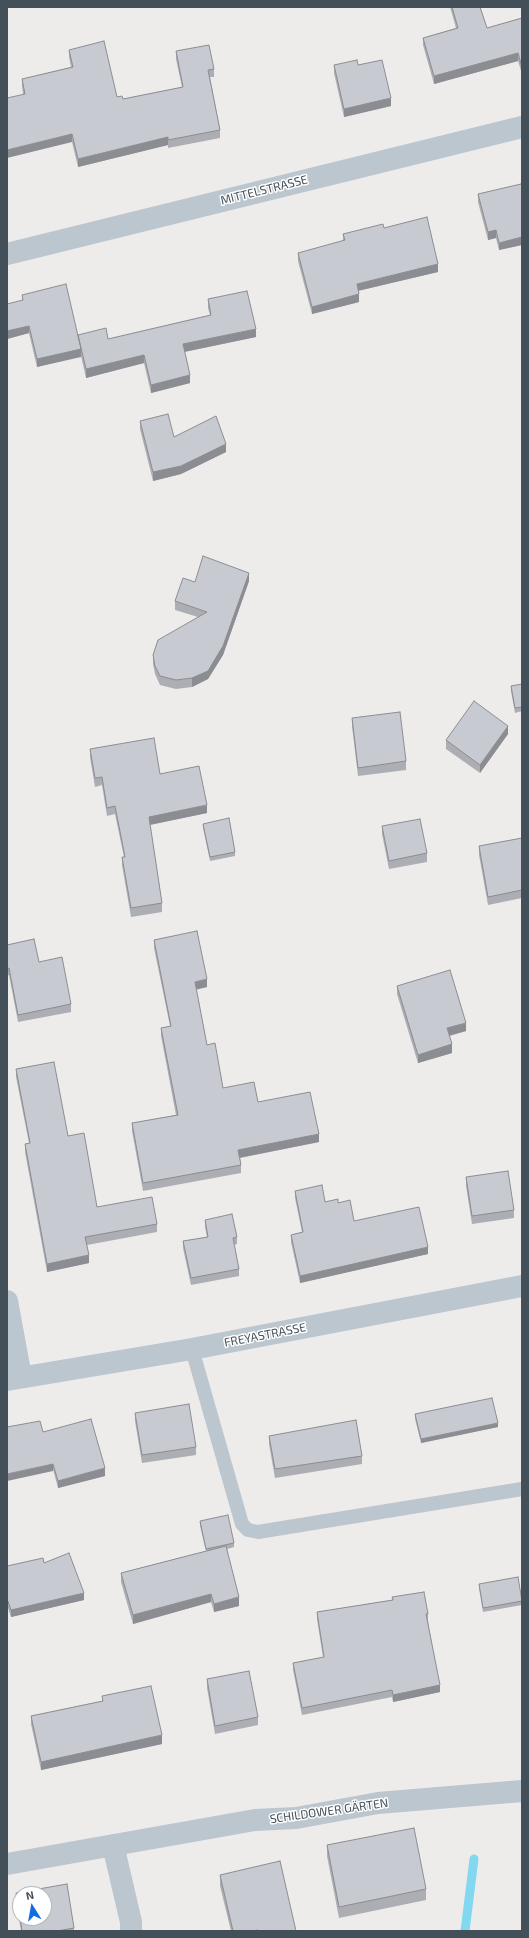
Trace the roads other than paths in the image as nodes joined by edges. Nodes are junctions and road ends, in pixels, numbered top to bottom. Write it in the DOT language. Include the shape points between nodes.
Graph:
graph roads {
  1 [pos="522,126"];
  2 [pos="7,254"];
  3 [pos="522,1286"];
  4 [pos="7,1301"];
  5 [pos="192,1349"];
  6 [pos="14,1378"];
  7 [pos="522,1489"];
  8 [pos="522,1791"];
  9 [pos="113,1845"];
  10 [pos="7,1864"];
  11 [pos="131,1931"];
  1 -- 2 [label="street, MITTELSTRASSE"];
  3 -- 5 [label="street, FREYASTRASSE"];
  4 -- 6 [label="street"];
  5 -- 6 [label="street, FREYASTRASSE"];
  5 -- 7 [label="lane" via="242,1524 248,1530 258,1532"];
  8 -- 9 [label="street, SCHILDOWER GÄRTEN" via="378,1803 296,1818 255,1820"];
  9 -- 10 [label="street, SCHILDOWER GÄRTEN"];
  9 -- 11 [label="street"];
}
